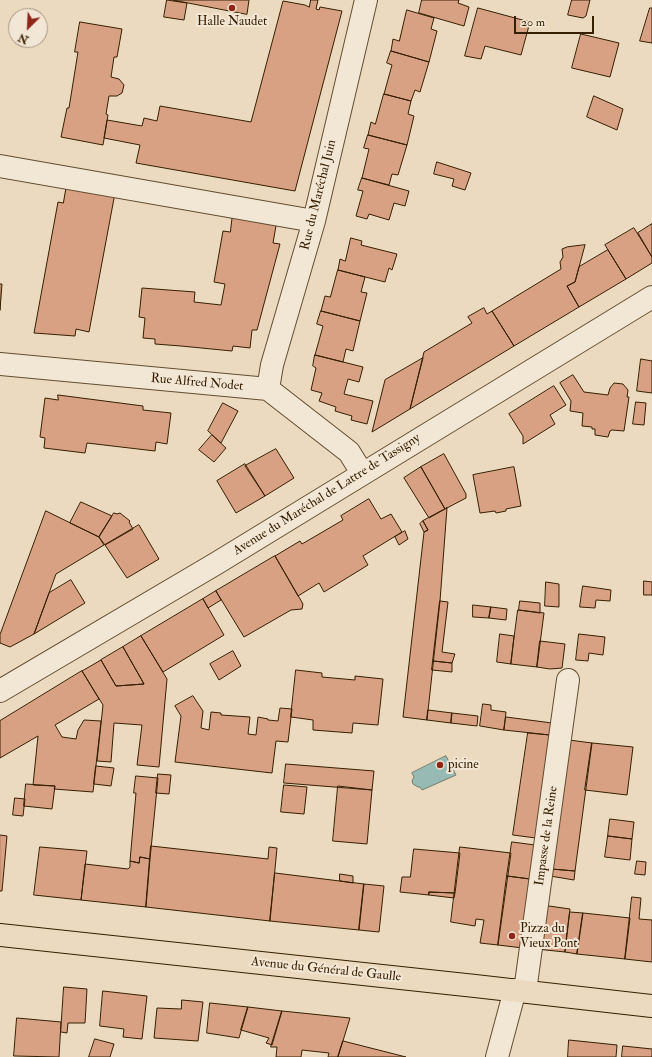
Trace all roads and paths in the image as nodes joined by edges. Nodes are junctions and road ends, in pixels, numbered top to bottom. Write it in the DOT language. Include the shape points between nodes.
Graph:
graph roads {
  1 [pos="366,0"];
  2 [pos="0,166"];
  3 [pos="314,221"];
  4 [pos="652,297"];
  5 [pos="0,364"];
  6 [pos="268,389"];
  7 [pos="362,473"];
  8 [pos="568,680"];
  9 [pos="0,690"];
  10 [pos="0,935"];
  11 [pos="520,991"];
  12 [pos="652,1006"];
  13 [pos="497,1057"];
  1 -- 3 [label="street, Rue du Maréchal Juin"];
  2 -- 3 [label="street"];
  3 -- 6 [label="street, Rue du Maréchal Juin" via="272,365"];
  4 -- 7 [label="street, Avenue du Maréchal de Lattre de Tassigny"];
  5 -- 6 [label="street, Rue Alfred Nodet"];
  6 -- 7 [label="street" via="349,452"];
  7 -- 9 [label="street, Avenue du Maréchal de Lattre de Tassigny" via="217,563"];
  8 -- 11 [label="street, Impasse de la Reine"];
  10 -- 11 [label="main road, Avenue du Général de Gaulle"];
  11 -- 12 [label="main road, Avenue du Général de Gaulle"];
  11 -- 13 [label="street, Impasse de la Reine"];
}
